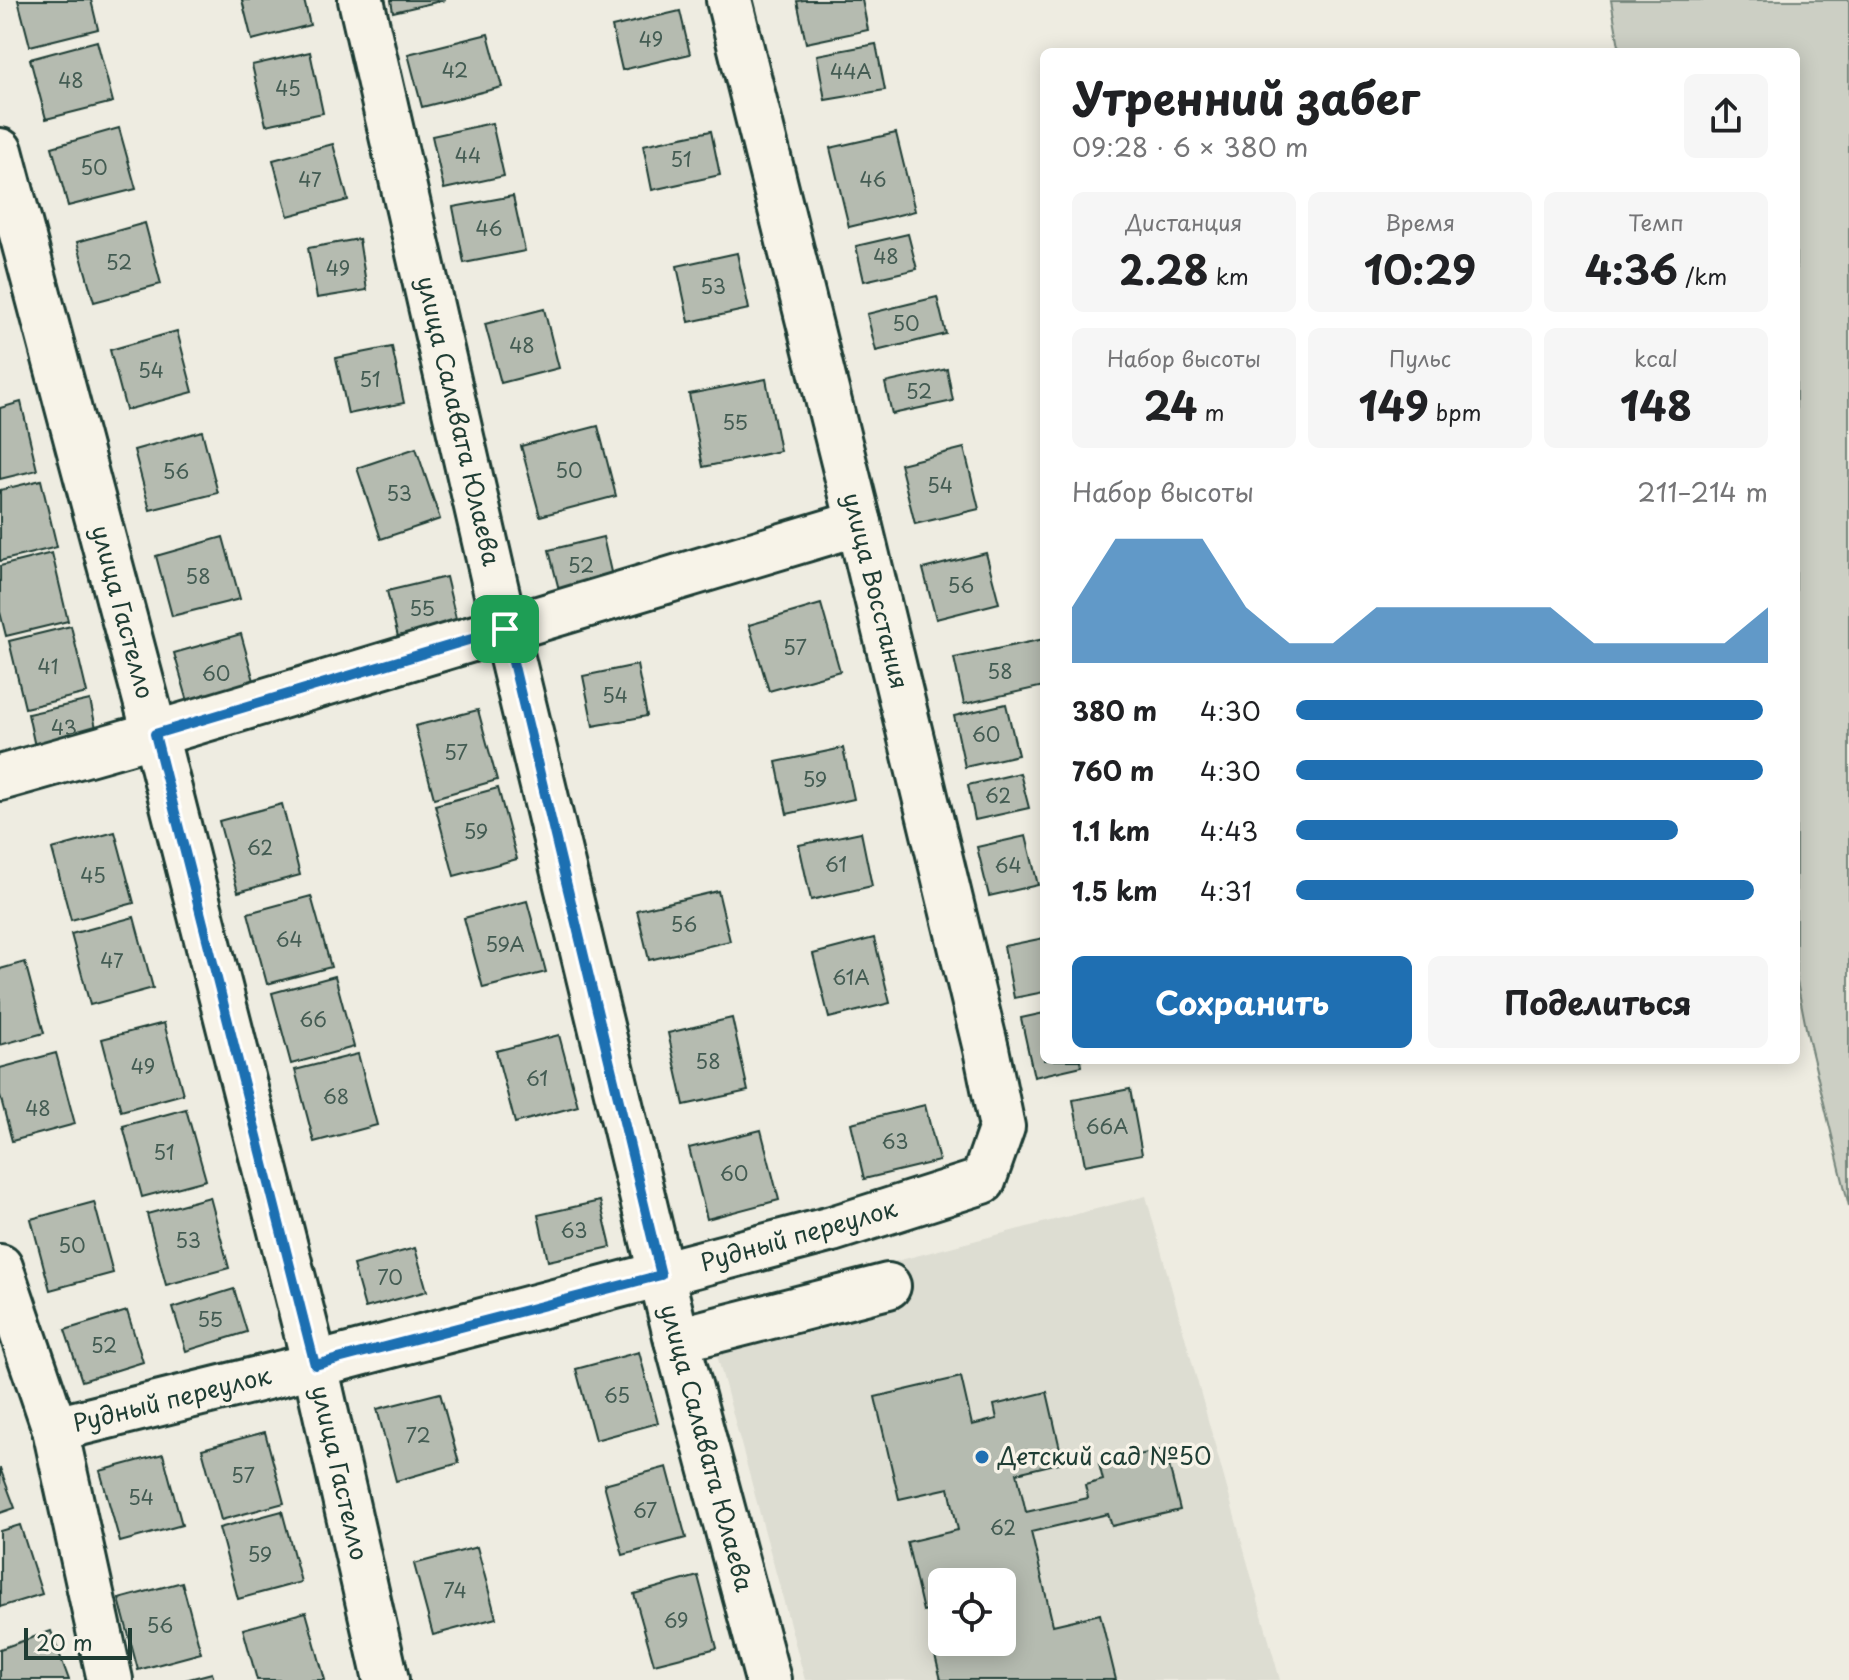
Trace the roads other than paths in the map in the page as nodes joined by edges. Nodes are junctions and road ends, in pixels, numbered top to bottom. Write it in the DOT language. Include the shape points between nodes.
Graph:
graph roads {
  1 [pos="361,0"];
  2 [pos="729,0"];
  3 [pos="0,151"];
  4 [pos="859,523"];
  5 [pos="505,629"];
  6 [pos="155,734"];
  7 [pos="0,778"];
  8 [pos="983,1181"];
  9 [pos="0,1267"];
  10 [pos="661,1275"];
  11 [pos="888,1286"];
  12 [pos="677,1340"];
  13 [pos="315,1365"];
  14 [pos="55,1429"];
  15 [pos="110,1680"];
  16 [pos="386,1680"];
  17 [pos="768,1680"];
  1 -- 5 [label="street, улица Салавата Юлаева"];
  2 -- 4 [label="street, улица Восстания"];
  3 -- 6 [label="street, улица Гастелло"];
  4 -- 5 [label="street"];
  4 -- 8 [label="street, улица Восстания" via="1002,1127"];
  5 -- 6 [label="street"];
  5 -- 10 [label="street, улица Салавата Юлаева"];
  6 -- 7 [label="street"];
  6 -- 13 [label="street, улица Гастелло"];
  8 -- 10 [label="street, Рудный переулок"];
  9 -- 14 [label="street"];
  10 -- 12 [label="street, улица Салавата Юлаева"];
  10 -- 13 [label="street, Рудный переулок"];
  11 -- 12 [label="street"];
  12 -- 17 [label="street, улица Салавата Юлаева"];
  13 -- 14 [label="street, Рудный переулок"];
  13 -- 16 [label="street, улица Гастелло"];
  14 -- 15 [label="street"];
}
